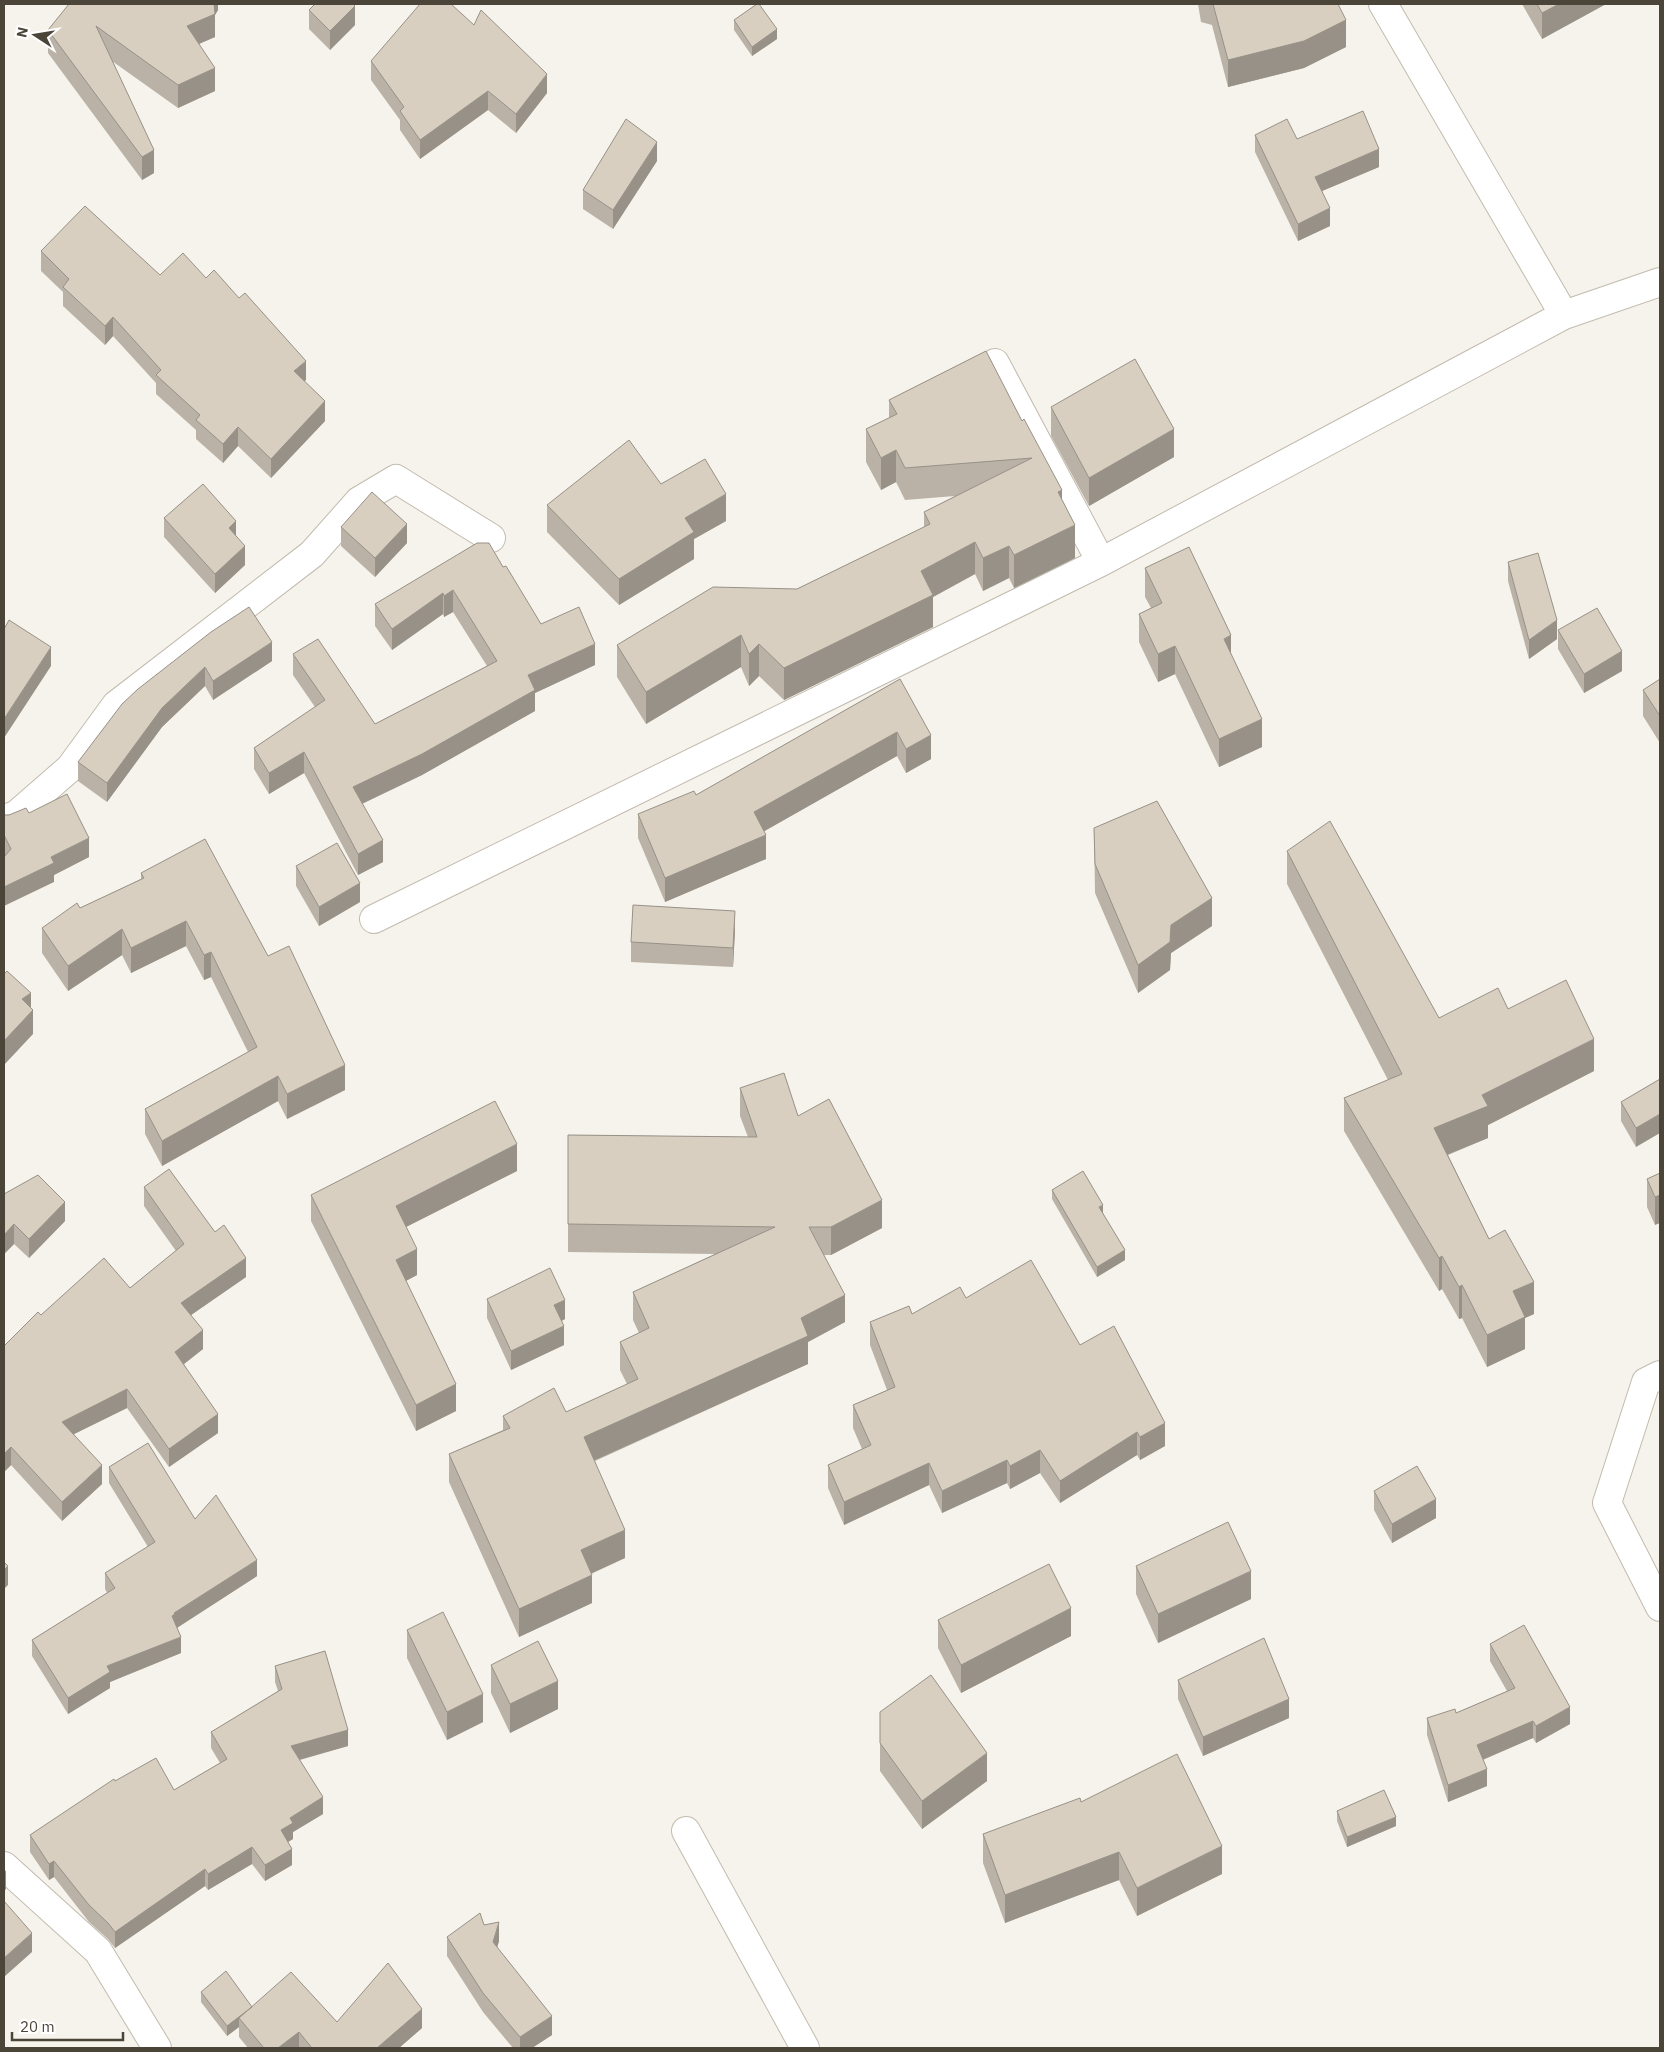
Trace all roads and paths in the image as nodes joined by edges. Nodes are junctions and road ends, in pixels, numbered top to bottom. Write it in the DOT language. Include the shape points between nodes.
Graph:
graph roads {
  1 [pos="1383,4"];
  2 [pos="1660,282"];
  3 [pos="1564,315"];
  4 [pos="995,363"];
  5 [pos="491,538"];
  6 [pos="1101,562"];
  7 [pos="4,819"];
  8 [pos="374,919"];
  9 [pos="1660,1375"];
  10 [pos="1660,1607"];
  11 [pos="686,1831"];
  12 [pos="4,1866"];
  13 [pos="156,2048"];
  14 [pos="805,2048"];
  1 -- 3 [label="street"];
  2 -- 3 [label="street"];
  3 -- 6 [label="street"];
  4 -- 6 [label="street"];
  5 -- 7 [label="street" via="396,478 359,501 312,554 116,705 70,768 16,815"];
  6 -- 8 [label="street"];
  9 -- 10 [label="street" via="1646,1382 1607,1503"];
  11 -- 14 [label="street"];
  12 -- 13 [label="street" via="98,1951"];
}
